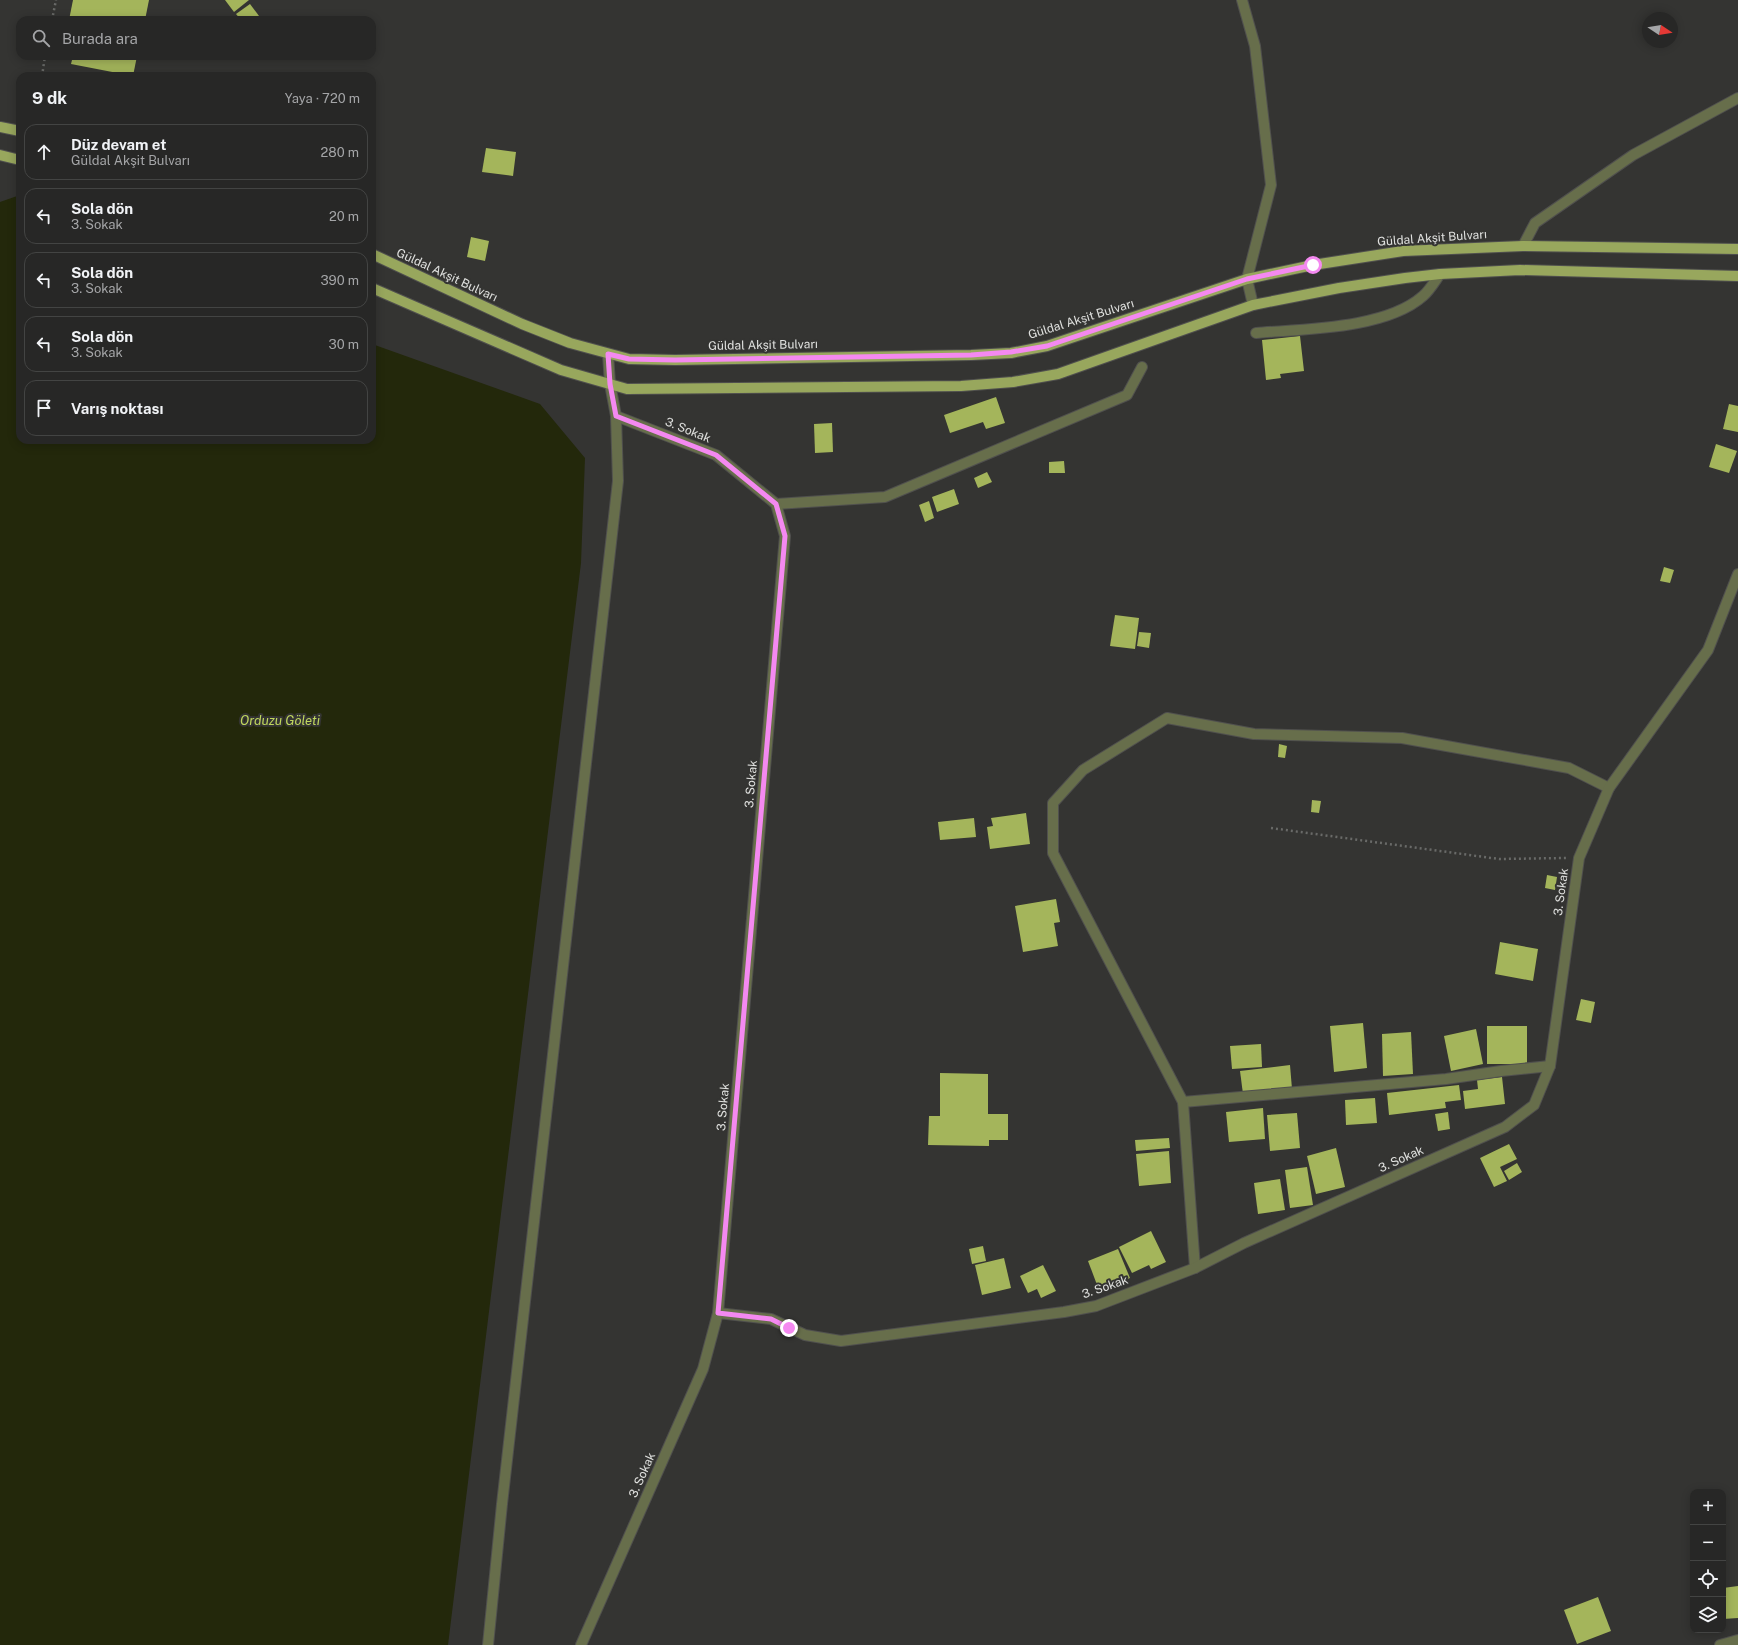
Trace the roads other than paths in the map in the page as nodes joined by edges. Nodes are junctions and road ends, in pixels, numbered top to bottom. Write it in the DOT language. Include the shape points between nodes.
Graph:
graph roads {
  1 [pos="1242,0"];
  2 [pos="1738,98"];
  3 [pos="0,127"];
  4 [pos="16,130"];
  5 [pos="0,155"];
  6 [pos="16,159"];
  7 [pos="1523,246"];
  8 [pos="1738,249"];
  9 [pos="376,256"];
  10 [pos="1440,274"];
  11 [pos="1738,276"];
  12 [pos="1247,279"];
  13 [pos="376,290"];
  14 [pos="1253,305"];
  15 [pos="1256,333"];
  16 [pos="608,354"];
  17 [pos="1142,367"];
  18 [pos="610,384"];
  19 [pos="616,416"];
  20 [pos="776,504"];
  21 [pos="1738,574"];
  22 [pos="1609,788"];
  23 [pos="1550,1066"];
  24 [pos="1183,1102"];
  25 [pos="1195,1268"];
  26 [pos="718,1313"];
  27 [pos="1738,1640"];
  28 [pos="488,1645"];
  29 [pos="581,1645"];
  30 [pos="1720,1645"];
  1 -- 12 [label="street" via="1255,46 1271,185"];
  2 -- 7 [label="street" via="1633,155 1535,223"];
  3 -- 4 [label="main road"];
  5 -- 6 [label="main road"];
  7 -- 8 [label="main road, Güldal Akşit Bulvarı"];
  7 -- 12 [label="main road, Güldal Akşit Bulvarı" via="1403,251 1313,265"];
  9 -- 16 [label="main road, Güldal Akşit Bulvarı" via="522,324 570,343"];
  10 -- 11 [label="main road" via="1520,270"];
  10 -- 14 [label="main road" via="1339,288"];
  10 -- 15 [label="street" via="1424,295 1405,309 1350,326"];
  12 -- 14 [label="street"];
  12 -- 16 [label="main road, Güldal Akşit Bulvarı" via="1047,346 1011,352 971,355 675,360 629,359"];
  13 -- 18 [label="main road" via="561,370"];
  14 -- 18 [label="main road" via="1058,374 1013,382 960,386 627,389"];
  16 -- 18 [label="street"];
  17 -- 20 [label="street" via="1127,396 885,497"];
  18 -- 19 [label="street"];
  19 -- 20 [label="street, 3. Sokak" via="716,455"];
  19 -- 28 [label="street" via="618,481"];
  20 -- 26 [label="street, 3. Sokak" via="785,536"];
  21 -- 22 [label="street, 3. Sokak" via="1708,650"];
  22 -- 23 [label="street, 3. Sokak" via="1579,858"];
  22 -- 24 [label="street" via="1569,768 1402,738 1254,734 1167,718 1083,770 1053,803 1053,853"];
  23 -- 24 [label="street" via="1446,1079"];
  23 -- 25 [label="street, 3. Sokak" via="1534,1105 1505,1127"];
  24 -- 25 [label="street"];
  25 -- 26 [label="street, 3. Sokak" via="1096,1306 841,1341 805,1335 771,1319"];
  26 -- 29 [label="street, 3. Sokak" via="703,1369"];
  27 -- 30 [label="street"];
}
